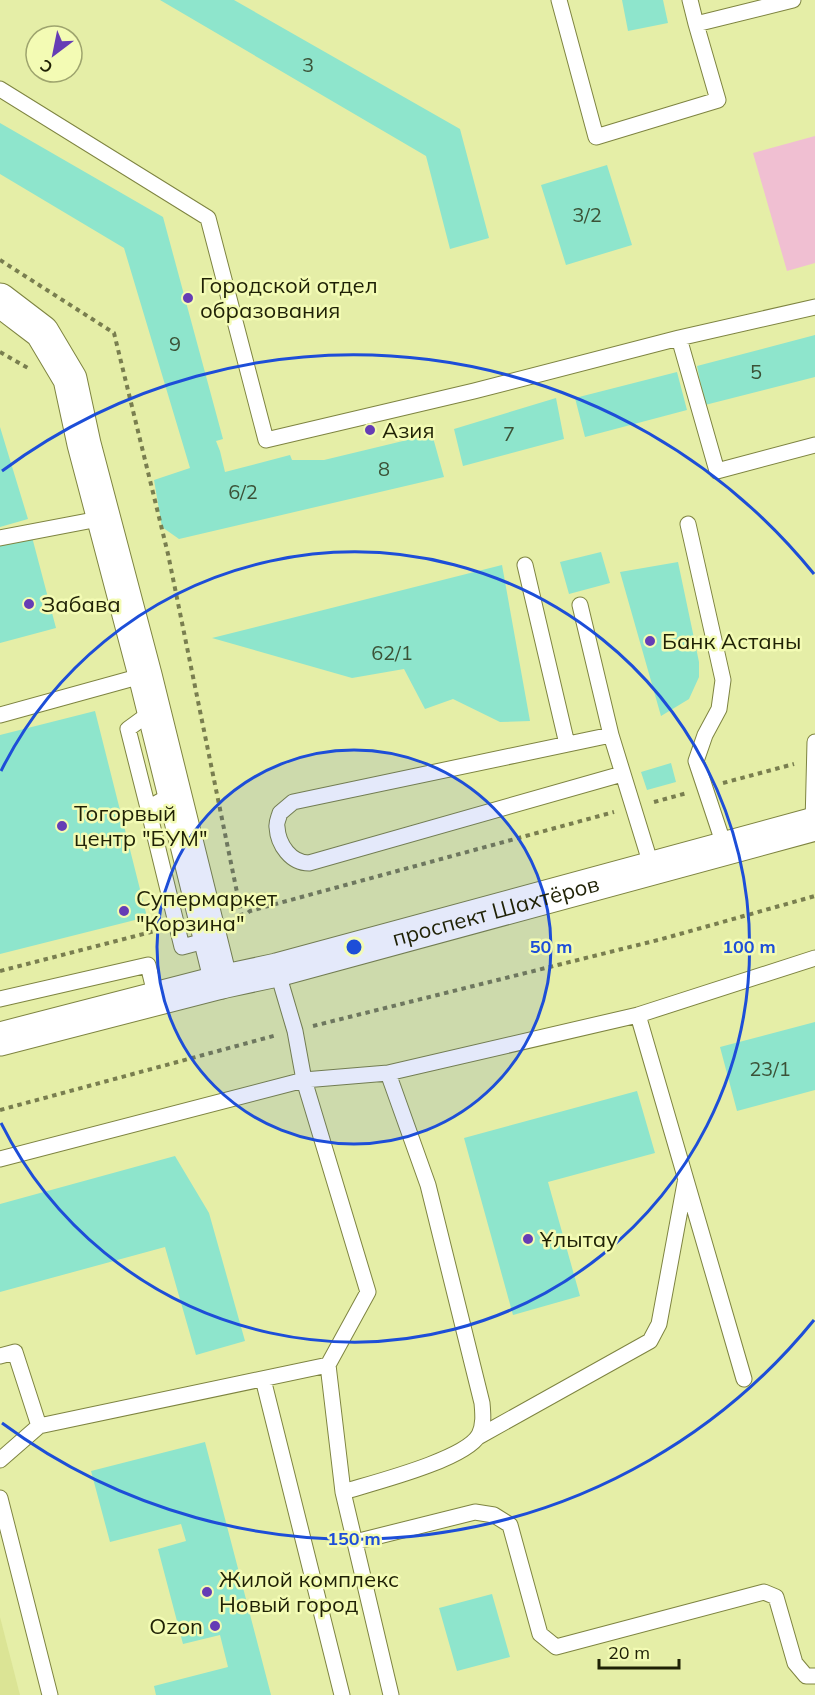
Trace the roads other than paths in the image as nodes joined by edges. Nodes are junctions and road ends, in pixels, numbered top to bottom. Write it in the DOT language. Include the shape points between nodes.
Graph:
graph roads {
  1 [pos="559,0"];
  2 [pos="690,0"];
  3 [pos="793,0"];
  4 [pos="696,24"];
  5 [pos="0,89"];
  6 [pos="0,300"];
  7 [pos="815,307"];
  8 [pos="679,338"];
  9 [pos="815,445"];
  10 [pos="104,518"];
  11 [pos="688,524"];
  12 [pos="0,538"];
  13 [pos="525,566"];
  14 [pos="580,605"];
  15 [pos="145,675"];
  16 [pos="0,715"];
  17 [pos="611,735"];
  18 [pos="815,742"];
  19 [pos="567,744"];
  20 [pos="815,758"];
  21 [pos="622,774"];
  22 [pos="161,801"];
  23 [pos="814,824"];
  24 [pos="725,848"];
  25 [pos="652,868"];
  26 [pos="212,939"];
  27 [pos="815,958"];
  28 [pos="277,970"];
  29 [pos="221,982"];
  30 [pos="156,998"];
  31 [pos="0,999"];
  32 [pos="638,1015"];
  33 [pos="0,1038"];
  34 [pos="388,1073"];
  35 [pos="304,1080"];
  36 [pos="0,1159"];
  37 [pos="686,1179"];
  38 [pos="0,1356"];
  39 [pos="328,1365"];
  40 [pos="263,1379"];
  41 [pos="744,1379"];
  42 [pos="39,1426"];
  43 [pos="478,1437"];
  44 [pos="0,1460"];
  45 [pos="343,1492"];
  46 [pos="0,1498"];
  47 [pos="355,1542"];
  48 [pos="815,1676"];
  49 [pos="50,1695"];
  50 [pos="342,1695"];
  51 [pos="391,1695"];
  1 -- 4 [label="lane" via="596,137 718,100"];
  2 -- 4 [label="lane"];
  3 -- 4 [label="lane"];
  5 -- 8 [label="lane" via="208,218 266,440"];
  6 -- 10 [label="street" via="42,332 70,379"];
  7 -- 8 [label="lane"];
  8 -- 9 [label="lane" via="717,471"];
  10 -- 12 [label="lane"];
  10 -- 15 [label="street"];
  11 -- 24 [label="lane" via="723,680 719,709 696,761"];
  13 -- 19 [label="lane"];
  14 -- 17 [label="lane"];
  15 -- 16 [label="lane"];
  15 -- 22 [label="street" via="154,710"];
  17 -- 19 [label="lane"];
  17 -- 21 [label="lane"];
  18 -- 20 [label="lane"];
  19 -- 21 [label="lane" via="293,802 280,813 277,827 282,846 292,858 309,863"];
  20 -- 23 [label="lane"];
  21 -- 25 [label="lane"];
  22 -- 26 [label="street"];
  22 -- 26 [label="lane" via="182,947"];
  23 -- 24 [label="street, проспект Шахтёров"];
  24 -- 25 [label="street, проспект Шахтёров"];
  25 -- 28 [label="street, проспект Шахтёров"];
  26 -- 29 [label="street"];
  27 -- 32 [label="lane"];
  28 -- 29 [label="street, проспект Шахтёров"];
  28 -- 35 [label="lane" via="295,1030"];
  29 -- 30 [label="street, проспект Шахтёров"];
  30 -- 31 [label="lane" via="148,965"];
  30 -- 33 [label="street, проспект Шахтёров"];
  32 -- 34 [label="lane"];
  32 -- 37 [label="lane"];
  34 -- 35 [label="lane"];
  34 -- 43 [label="lane" via="428,1185 482,1403 483,1424"];
  35 -- 36 [label="lane"];
  35 -- 39 [label="lane" via="368,1292"];
  37 -- 41 [label="lane"];
  37 -- 43 [label="lane" via="659,1324 650,1341"];
  38 -- 42 [label="lane" via="15,1352"];
  39 -- 40 [label="lane"];
  39 -- 45 [label="lane"];
  40 -- 42 [label="lane"];
  40 -- 50 [label="lane"];
  42 -- 44 [label="lane"];
  43 -- 45 [label="lane" via="453,1455"];
  45 -- 47 [label="lane"];
  46 -- 49 [label="lane"];
  47 -- 48 [label="lane" via="475,1512 494,1515 510,1525 540,1634 556,1647 764,1592 776,1597 795,1663 807,1676"];
  47 -- 51 [label="lane"];
}
